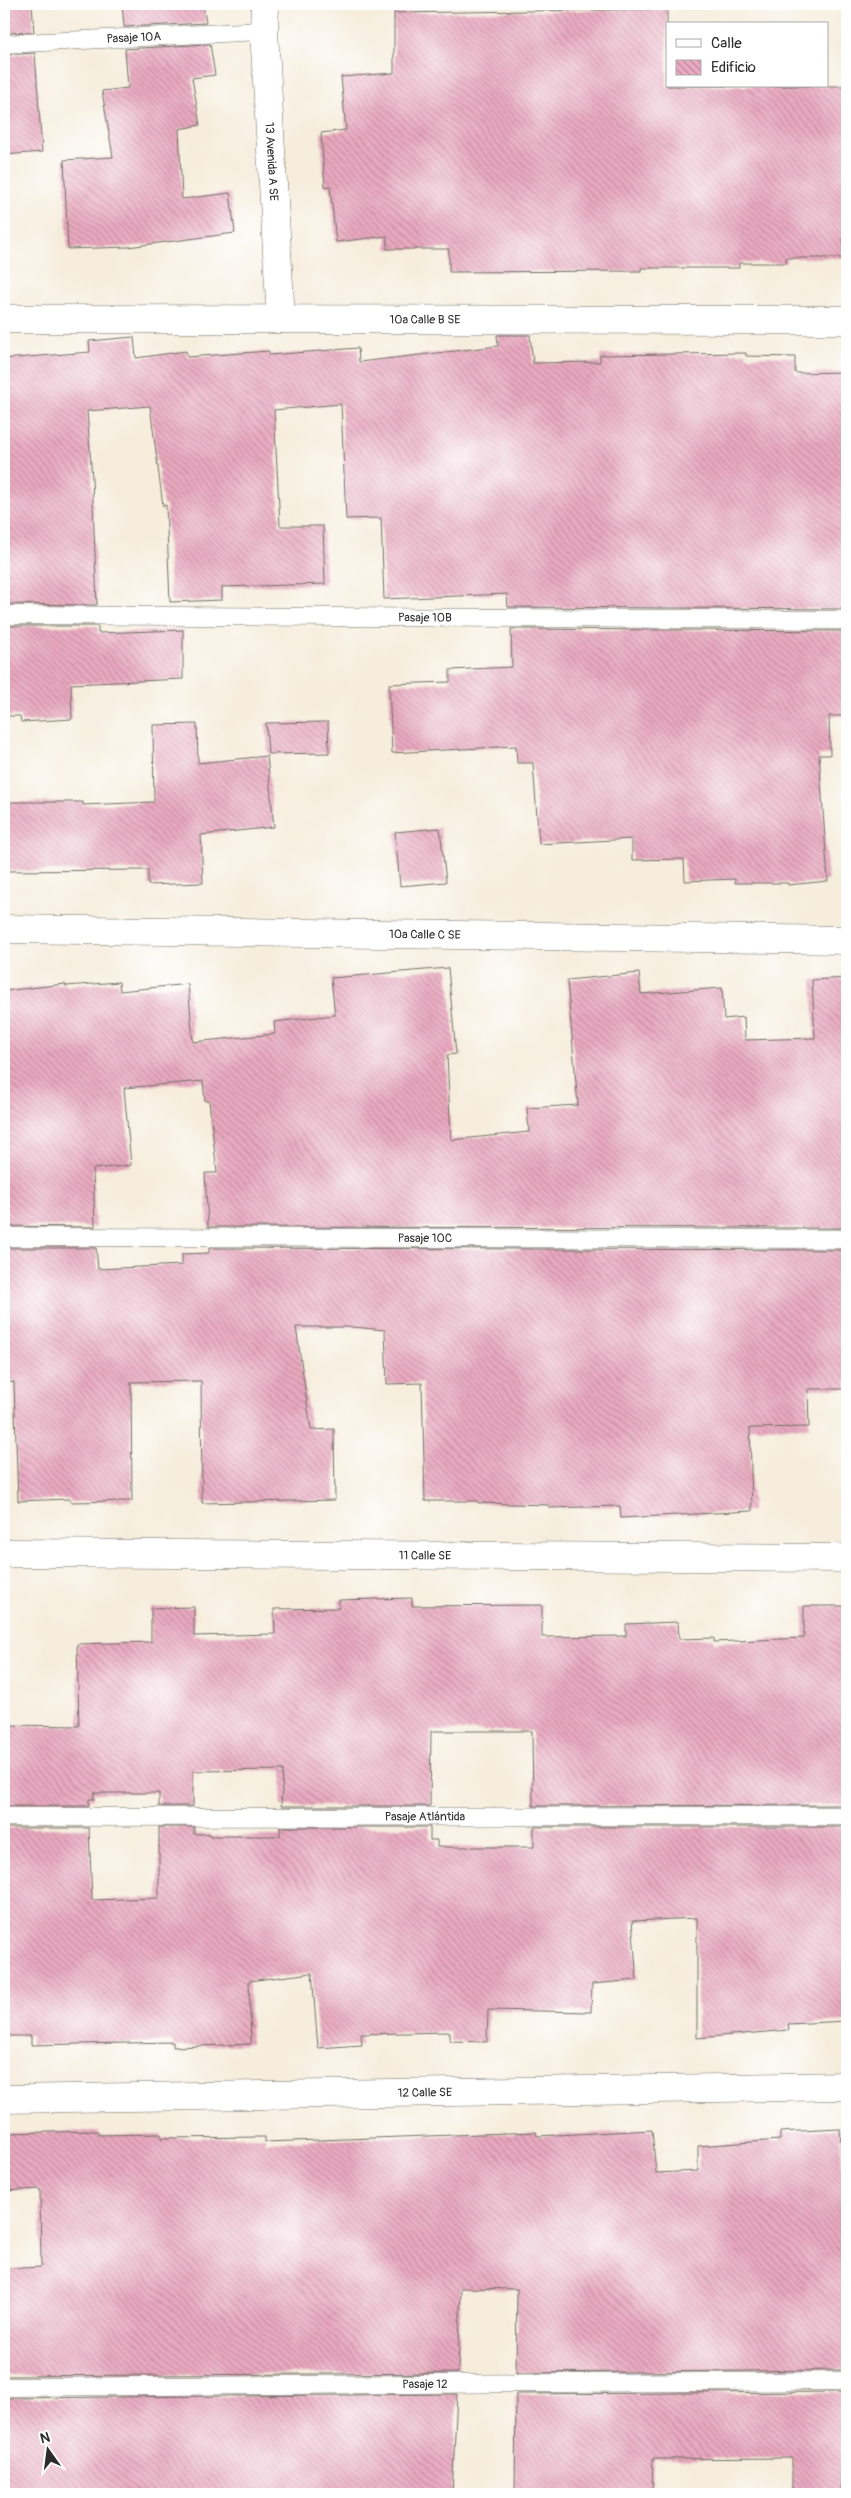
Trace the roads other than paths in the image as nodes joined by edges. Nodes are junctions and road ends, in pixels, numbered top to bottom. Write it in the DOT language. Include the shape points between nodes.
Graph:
graph roads {
  1 [pos="265,4"];
  2 [pos="264,31"];
  3 [pos="4,44"];
  4 [pos="4,319"];
  5 [pos="281,319"];
  6 [pos="847,320"];
  7 [pos="4,615"];
  8 [pos="847,620"];
  9 [pos="4,929"];
  10 [pos="847,940"];
  11 [pos="4,1237"];
  12 [pos="847,1239"];
  13 [pos="4,1553"];
  14 [pos="847,1558"];
  15 [pos="847,1816"];
  16 [pos="4,1817"];
  17 [pos="847,2086"];
  18 [pos="4,2099"];
  19 [pos="847,2381"];
  20 [pos="4,2387"];
  1 -- 2 [label="street, 13 Avenida A SE"];
  2 -- 3 [label="lane, Pasaje 10A"];
  2 -- 5 [label="street, 13 Avenida A SE"];
  4 -- 5 [label="street, 10a Calle B SE"];
  5 -- 6 [label="street, 10a Calle B SE"];
  7 -- 8 [label="lane, Pasaje 10B"];
  9 -- 10 [label="street, 10a Calle C SE"];
  11 -- 12 [label="lane, Pasaje 10C"];
  13 -- 14 [label="street, 11 Calle SE"];
  15 -- 16 [label="lane, Pasaje Atlántida"];
  17 -- 18 [label="street, 12 Calle SE"];
  19 -- 20 [label="lane, Pasaje 12"];
}
